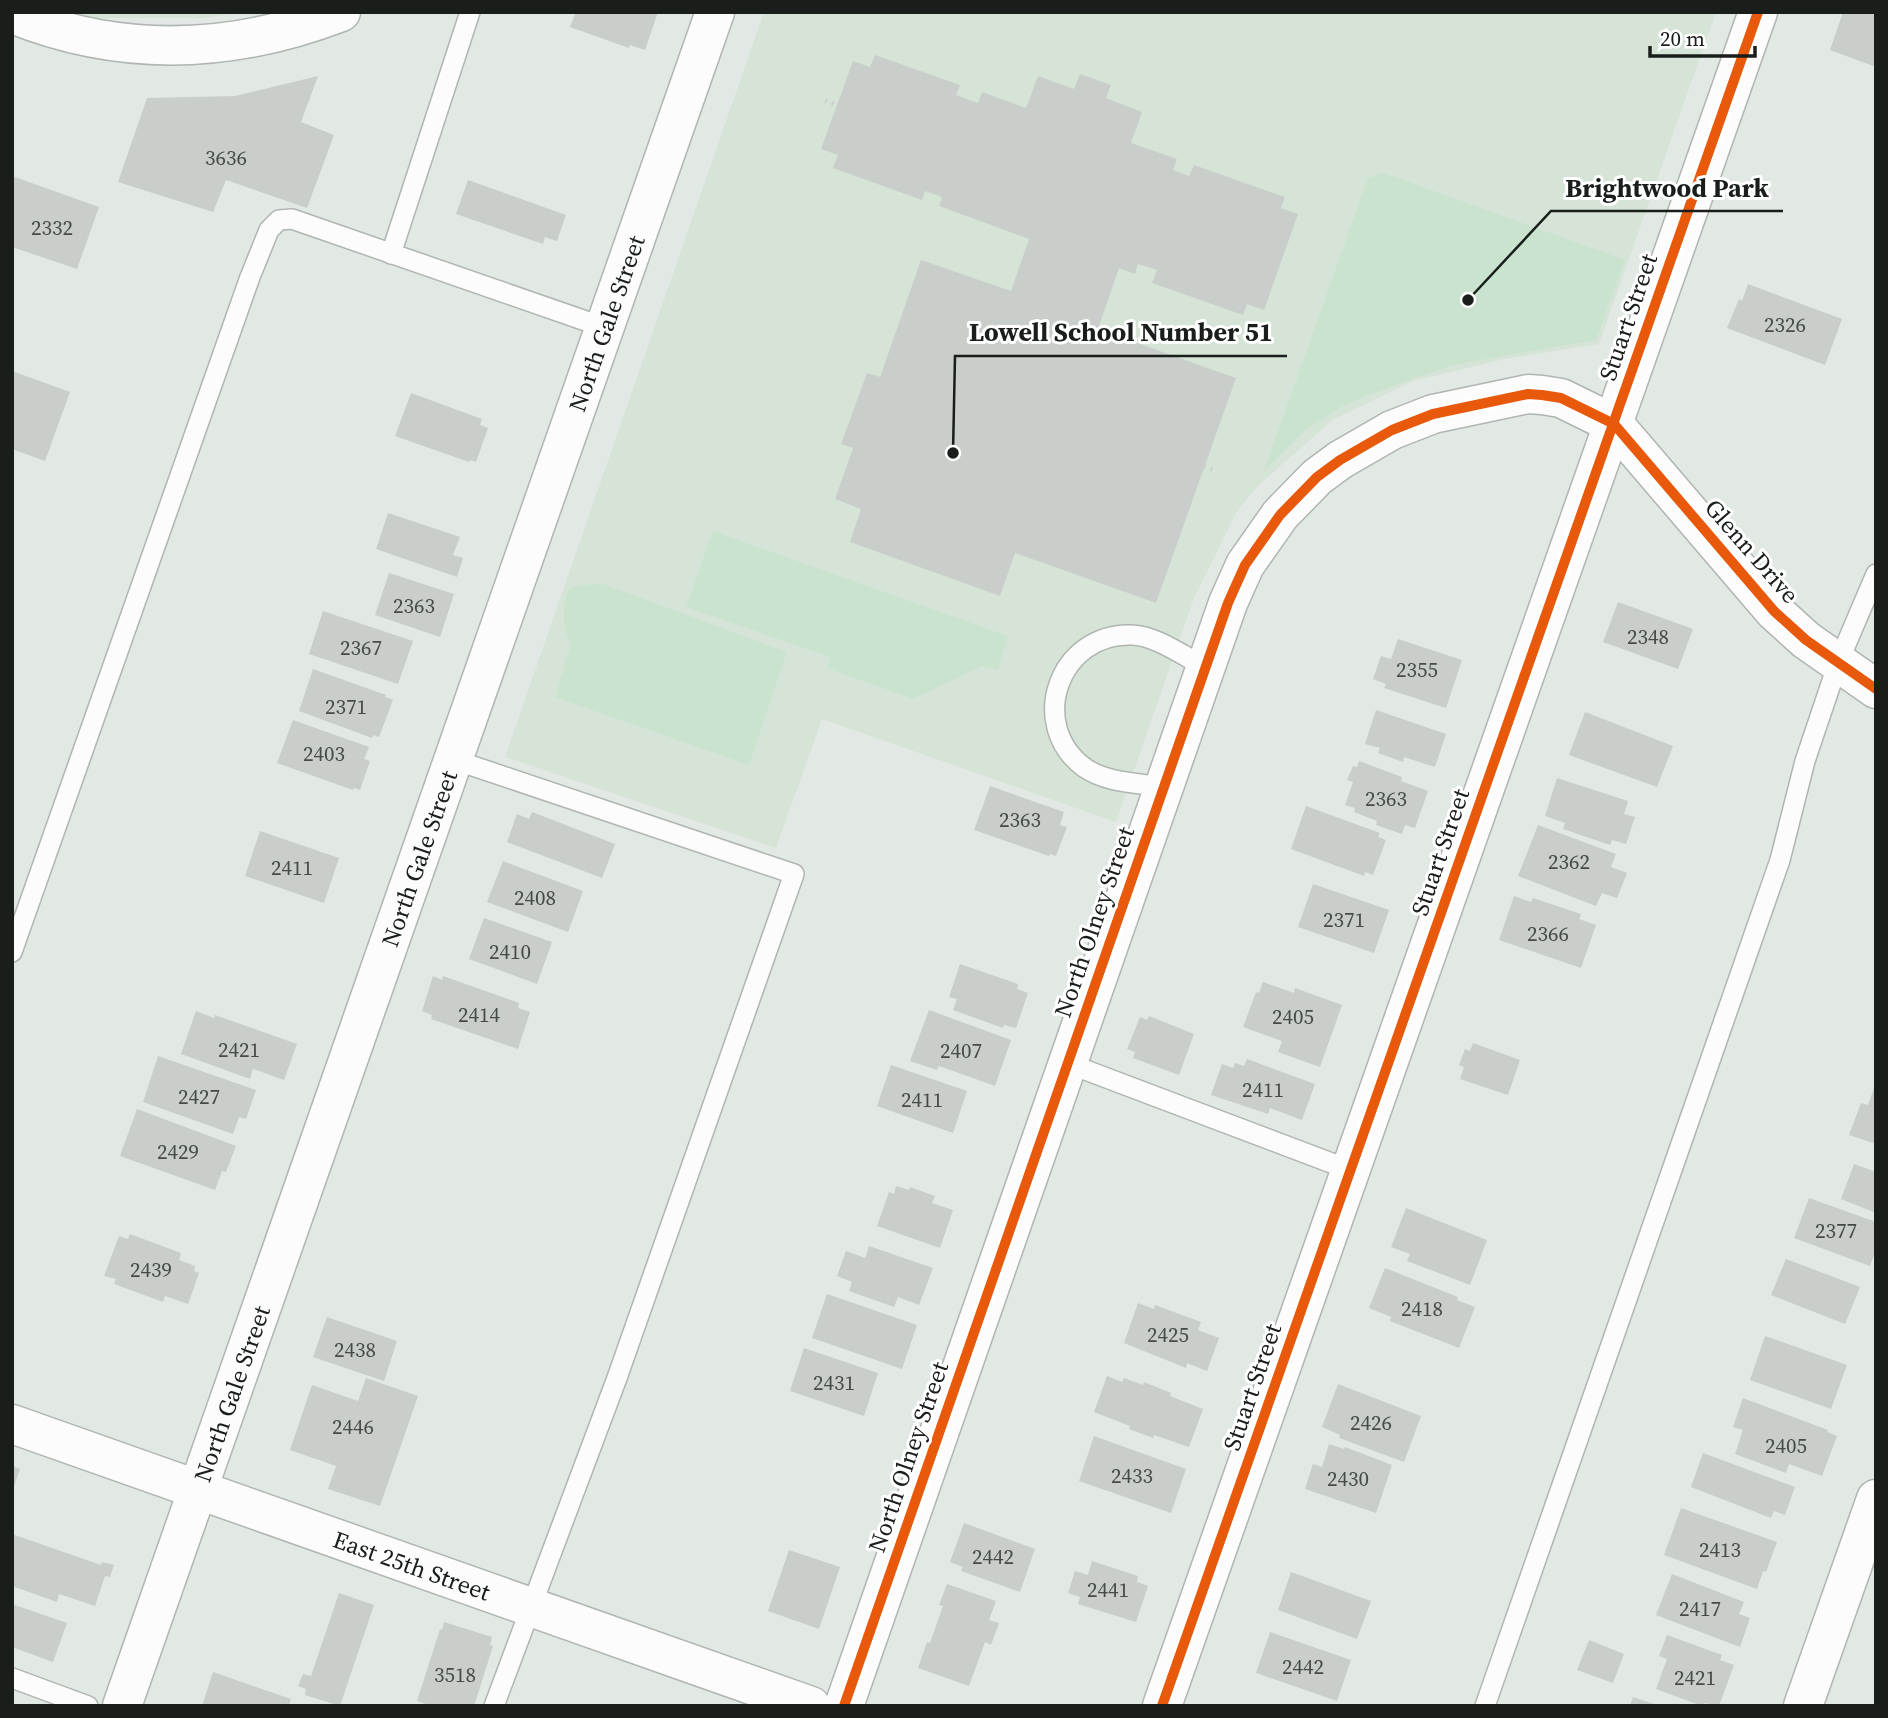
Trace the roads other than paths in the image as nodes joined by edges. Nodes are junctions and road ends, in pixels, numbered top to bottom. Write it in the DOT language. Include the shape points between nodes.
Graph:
graph roads {
  1 [pos="341,12"];
  2 [pos="470,12"];
  3 [pos="715,12"];
  4 [pos="1758,12"];
  5 [pos="12,14"];
  6 [pos="391,254"];
  7 [pos="606,328"];
  8 [pos="1614,424"];
  9 [pos="1876,574"];
  10 [pos="1838,663"];
  11 [pos="1205,667"];
  12 [pos="1876,689"];
  13 [pos="452,759"];
  14 [pos="1163,787"];
  15 [pos="12,952"];
  16 [pos="1067,1063"];
  17 [pos="1350,1170"];
  18 [pos="12,1424"];
  19 [pos="198,1490"];
  20 [pos="1876,1499"];
  21 [pos="530,1607"];
  22 [pos="12,1678"];
  23 [pos="88,1706"];
  24 [pos="122,1706"];
  25 [pos="494,1706"];
  26 [pos="811,1706"];
  27 [pos="844,1706"];
  28 [pos="1162,1706"];
  29 [pos="1486,1706"];
  30 [pos="1803,1706"];
  1 -- 5 [label="street" via="292,29 183,46 102,40"];
  2 -- 6 [label="lane"];
  3 -- 7 [label="street, North Gale Street"];
  4 -- 8 [label="street, Stuart Street"];
  6 -- 7 [label="lane"];
  6 -- 15 [label="lane" via="292,219 279,220 270,230"];
  7 -- 13 [label="street, North Gale Street"];
  8 -- 10 [label="street, Glenn Drive" via="1774,611"];
  8 -- 11 [label="street, North Olney Street" via="1561,398 1528,394 1433,414 1367,443 1317,477 1264,536 1235,584"];
  8 -- 17 [label="street, Stuart Street"];
  9 -- 10 [label="lane"];
  10 -- 12 [label="street, Glenn Drive"];
  10 -- 29 [label="lane" via="1805,761 1780,860"];
  11 -- 14 [label="street, North Olney Street"];
  11 -- 14 [label="lane" via="1157,641 1110,636 1088,646 1070,662 1059,683 1054,706 1057,730 1068,751 1086,768 1108,779"];
  13 -- 19 [label="street, North Gale Street"];
  13 -- 21 [label="lane" via="794,874 617,1378"];
  14 -- 16 [label="street, North Olney Street"];
  16 -- 17 [label="lane"];
  16 -- 27 [label="street, North Olney Street"];
  17 -- 28 [label="street, Stuart Street"];
  18 -- 19 [label="street, East 25th Street"];
  19 -- 21 [label="street, East 25th Street"];
  19 -- 24 [label="street, North Gale Street"];
  20 -- 30 [label="street"];
  21 -- 25 [label="lane"];
  21 -- 26 [label="street, East 25th Street"];
  22 -- 23 [label="lane"];
}
